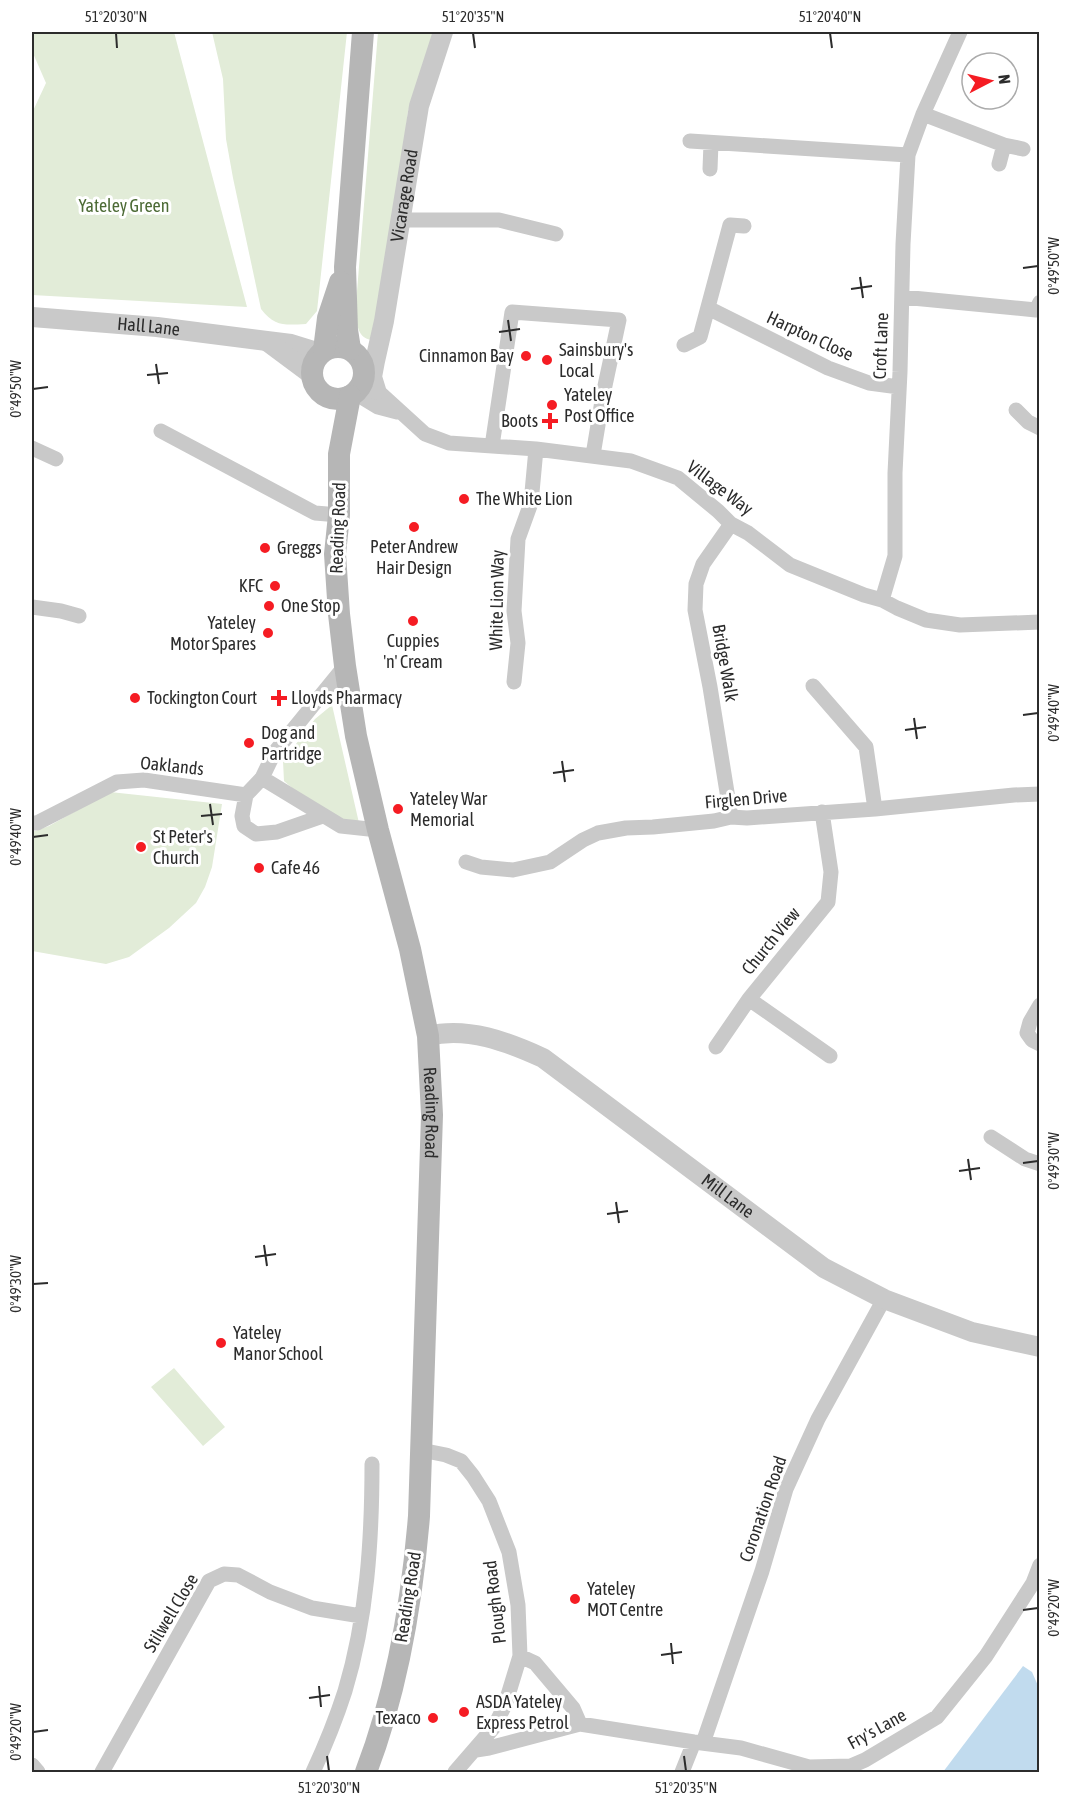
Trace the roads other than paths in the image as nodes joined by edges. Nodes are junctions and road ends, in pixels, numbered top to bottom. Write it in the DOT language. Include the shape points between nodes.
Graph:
graph roads {
  1 [pos="363,32"];
  2 [pos="443,32"];
  3 [pos="960,32"];
  4 [pos="923,114"];
  5 [pos="690,141"];
  6 [pos="711,143"];
  7 [pos="1004,145"];
  8 [pos="1023,149"];
  9 [pos="908,155"];
  10 [pos="999,164"];
  11 [pos="710,169"];
  12 [pos="399,220"];
  13 [pos="744,225"];
  14 [pos="555,234"];
  15 [pos="345,267"];
  16 [pos="902,297"];
  17 [pos="1040,302"];
  18 [pos="708,308"];
  19 [pos="32,317"];
  20 [pos="265,341"];
  21 [pos="684,345"];
  22 [pos="322,351"];
  23 [pos="311,374"];
  24 [pos="362,375"];
  25 [pos="899,387"];
  26 [pos="325,396"];
  27 [pos="1017,410"];
  28 [pos="402,414"];
  29 [pos="1040,428"];
  30 [pos="161,431"];
  31 [pos="492,446"];
  32 [pos="32,448"];
  33 [pos="536,450"];
  34 [pos="339,454"];
  35 [pos="593,455"];
  36 [pos="56,459"];
  37 [pos="339,515"];
  38 [pos="731,524"];
  39 [pos="882,600"];
  40 [pos="32,607"];
  41 [pos="79,616"];
  42 [pos="1040,622"];
  43 [pos="345,666"];
  44 [pos="514,682"];
  45 [pos="813,686"];
  46 [pos="262,778"];
  47 [pos="1040,794"];
  48 [pos="246,795"];
  49 [pos="875,809"];
  50 [pos="822,812"];
  51 [pos="323,816"];
  52 [pos="731,817"];
  53 [pos="32,824"];
  54 [pos="378,830"];
  55 [pos="466,862"];
  56 [pos="749,999"];
  57 [pos="1040,1005"];
  58 [pos="428,1036"];
  59 [pos="1040,1044"];
  60 [pos="716,1047"];
  61 [pos="830,1056"];
  62 [pos="991,1137"];
  63 [pos="1040,1164"];
  64 [pos="884,1299"];
  65 [pos="1040,1347"];
  66 [pos="421,1450"];
  67 [pos="372,1464"];
  68 [pos="1040,1564"];
  69 [pos="361,1616"];
  70 [pos="520,1656"];
  71 [pos="580,1724"];
  72 [pos="698,1743"];
  73 [pos="476,1750"];
  74 [pos="32,1765"];
  75 [pos="38,1773"];
  76 [pos="102,1773"];
  77 [pos="313,1773"];
  78 [pos="366,1773"];
  79 [pos="455,1773"];
  80 [pos="682,1773"];
  1 -- 15 [label="main road, Reading Road"];
  2 -- 12 [label="street, Vicarage Road" via="419,106"];
  3 -- 4 [label="street, Croft Lane"];
  4 -- 7 [label="street"];
  4 -- 9 [label="street, Croft Lane"];
  5 -- 6 [label="street"];
  6 -- 9 [label="street"];
  6 -- 11 [label="street"];
  7 -- 8 [label="street"];
  7 -- 10 [label="street"];
  9 -- 16 [label="street, Croft Lane"];
  12 -- 14 [label="street" via="499,220"];
  12 -- 24 [label="street, Vicarage Road" via="384,321"];
  13 -- 18 [label="street" via="730,225"];
  15 -- 22 [label="main road, Reading Road"];
  15 -- 24 [label="main road, Reading Road" via="346,321"];
  16 -- 17 [label="street" via="1036,310"];
  16 -- 25 [label="street, Croft Lane"];
  18 -- 21 [label="street" via="700,337"];
  18 -- 25 [label="street, Harpton Close" via="828,368 869,383"];
  19 -- 20 [label="street, Hall Lane"];
  20 -- 22 [label="street, Hall Lane"];
  20 -- 23 [label="street, Hall Lane"];
  22 -- 23 [label="main road" via="314,360"];
  22 -- 24 [label="main road" via="341,346"];
  23 -- 26 [label="main road" via="318,391"];
  24 -- 26 [label="main road" via="338,399"];
  24 -- 28 [label="street, Village Way"];
  24 -- 28 [label="street, Village Way" via="378,407"];
  24 -- 34 [label="main road, Reading Road"];
  25 -- 39 [label="street, Croft Lane" via="895,556"];
  26 -- 34 [label="main road, Reading Road"];
  27 -- 29 [label="street"];
  28 -- 31 [label="street, Village Way" via="425,434 449,443"];
  30 -- 37 [label="street" via="315,513"];
  31 -- 33 [label="street, Village Way"];
  31 -- 35 [label="street" via="512,312 619,320"];
  32 -- 36 [label="street"];
  33 -- 35 [label="street, Village Way"];
  33 -- 44 [label="street, White Lion Way" via="531,503 518,539"];
  34 -- 37 [label="main road, Reading Road"];
  35 -- 38 [label="street, Village Way" via="632,461 678,478"];
  37 -- 43 [label="main road, Reading Road" via="335,566"];
  38 -- 39 [label="street, Village Way" via="790,565"];
  38 -- 52 [label="street, Bridge Walk" via="703,564 696,584 695,610"];
  39 -- 42 [label="street, Village Way" via="926,620 960,625"];
  40 -- 41 [label="street"];
  43 -- 46 [label="street" via="274,753"];
  43 -- 54 [label="main road, Reading Road" via="356,736"];
  45 -- 49 [label="street" via="866,747"];
  46 -- 48 [label="street"];
  46 -- 51 [label="street"];
  47 -- 49 [label="street, Firglen Drive"];
  48 -- 51 [label="street" via="244,826 256,834 277,832"];
  48 -- 53 [label="street, Oaklands" via="144,780 117,782"];
  49 -- 50 [label="street, Firglen Drive"];
  50 -- 52 [label="street, Firglen Drive"];
  50 -- 56 [label="street, Church View" via="831,872 828,902"];
  51 -- 54 [label="street" via="341,826"];
  52 -- 55 [label="street, Firglen Drive" via="598,833 550,862 513,870"];
  54 -- 58 [label="main road, Reading Road" via="410,949"];
  56 -- 60 [label="street"];
  56 -- 61 [label="street, Church View"];
  57 -- 59 [label="street" via="1027,1033"];
  58 -- 64 [label="street, Mill Lane" via="445,1032 479,1035 543,1058 824,1268"];
  58 -- 66 [label="main road, Reading Road" via="432,1115"];
  62 -- 63 [label="street"];
  64 -- 65 [label="street, Mill Lane" via="972,1332"];
  64 -- 72 [label="street, Coronation Road" via="818,1419 786,1489 762,1571"];
  66 -- 70 [label="street, Plough Road" via="460,1461 489,1501 509,1552 518,1605"];
  66 -- 78 [label="main road, Reading Road" via="416,1556 405,1629 382,1726"];
  67 -- 69 [label="street" via="372,1522"];
  68 -- 72 [label="street, Fry's Lane" via="1033,1584 986,1656 937,1717 865,1760 851,1766 809,1767 741,1748"];
  69 -- 76 [label="street, Stilwell Close" via="312,1608 238,1575 224,1574 209,1581"];
  69 -- 77 [label="street" via="345,1691"];
  70 -- 71 [label="street" via="535,1663 573,1707"];
  70 -- 73 [label="street, Plough Road" via="505,1705"];
  71 -- 72 [label="street, Fry's Lane"];
  71 -- 73 [label="street, Fry's Lane"];
  72 -- 80 [label="street, Coronation Road"];
  73 -- 79 [label="street, Plough Road"];
  74 -- 75 [label="street"];
}
